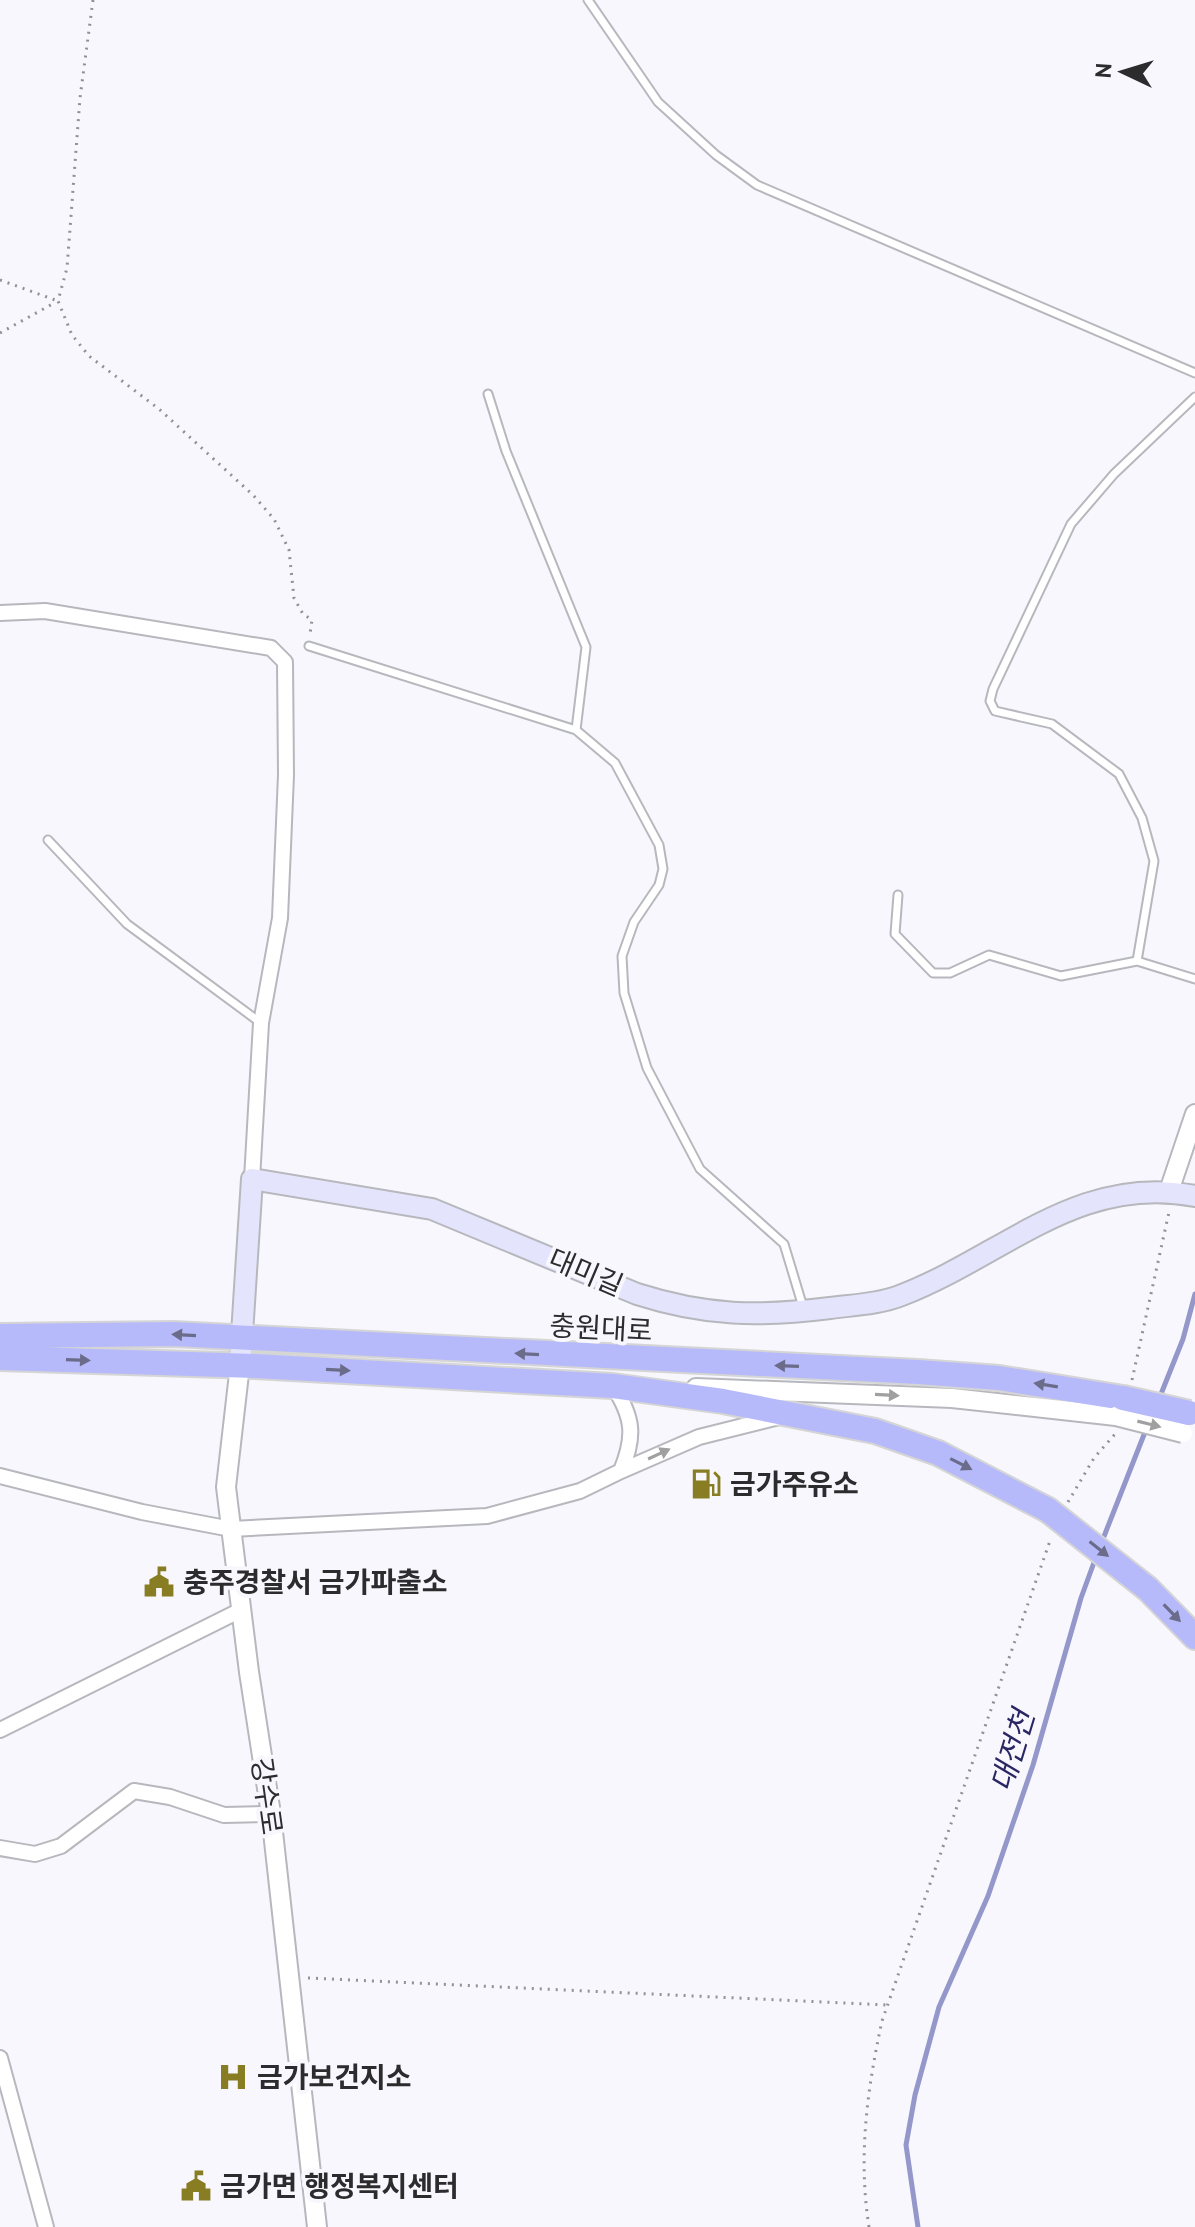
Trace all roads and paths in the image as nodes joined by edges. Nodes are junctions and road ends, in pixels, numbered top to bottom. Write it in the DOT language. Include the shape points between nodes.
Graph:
graph roads {
  1 [pos="93,0"];
  2 [pos="588,0"];
  3 [pos="0,280"];
  4 [pos="58,301"];
  5 [pos="0,333"];
  6 [pos="1195,373"];
  7 [pos="488,394"];
  8 [pos="1195,397"];
  9 [pos="0,613"];
  10 [pos="309,646"];
  11 [pos="576,730"];
  12 [pos="48,840"];
  13 [pos="898,895"];
  14 [pos="1137,961"];
  15 [pos="1195,979"];
  16 [pos="261,1023"];
  17 [pos="1195,1114"];
  18 [pos="252,1179"];
  19 [pos="1183,1194"];
  20 [pos="805,1312"];
  21 [pos="0,1336"];
  22 [pos="242,1338"];
  23 [pos="0,1358"];
  24 [pos="240,1365"];
  25 [pos="613,1386"];
  26 [pos="1122,1406"];
  27 [pos="796,1413"];
  28 [pos="1190,1424"];
  29 [pos="621,1471"];
  30 [pos="0,1476"];
  31 [pos="1057,1509"];
  32 [pos="231,1529"];
  33 [pos="1052,1536"];
  34 [pos="241,1610"];
  35 [pos="1195,1637"];
  36 [pos="0,1730"];
  37 [pos="271,1814"];
  38 [pos="0,1848"];
  39 [pos="288,1978"];
  40 [pos="887,2005"];
  41 [pos="0,2058"];
  42 [pos="46,2227"];
  43 [pos="317,2227"];
  44 [pos="869,2227"];
  1 -- 4 [label="path" via="67,268"];
  2 -- 6 [label="lane" via="658,102 757,185"];
  3 -- 4 [label="path"];
  4 -- 5 [label="path"];
  4 -- 10 [label="path" via="72,335 89,356 159,409 274,519 289,550 294,598 312,620"];
  7 -- 11 [label="lane" via="586,647"];
  8 -- 14 [label="lane" via="1114,474 1071,524 990,701 995,711 1052,724 1119,774 1142,818 1154,861"];
  9 -- 16 [label="street" via="45,611 279,652 287,691 280,918"];
  10 -- 11 [label="lane"];
  11 -- 20 [label="lane" via="615,763 659,845 659,885 634,922 622,956 624,993 647,1068 700,1169 784,1244"];
  12 -- 16 [label="lane" via="127,924"];
  13 -- 14 [label="lane" via="895,934 933,973 950,973 989,955 1061,976"];
  14 -- 15 [label="lane"];
  16 -- 18 [label="street"];
  17 -- 19 [label="street"];
  18 -- 20 [label="main road, 대미길" via="432,1209 671,1304 754,1316"];
  18 -- 22 [label="main road"];
  19 -- 20 [label="main road, 대미길" via="1134,1191 1089,1201 900,1296"];
  19 -- 26 [label="path" via="1169,1215"];
  22 -- 21 [label="highway, 충원대로, one-way"];
  22 -- 24 [label="main road"];
  26 -- 22 [label="highway, 충원대로, one-way" via="999,1378"];
  23 -- 24 [label="highway, 충원대로, one-way"];
  24 -- 25 [label="highway, 충원대로, one-way"];
  24 -- 32 [label="street, 강수로" via="226,1487"];
  25 -- 26 [label="street, one-way"];
  25 -- 27 [label="highway, 충원대로"];
  25 -- 29 [label="street" via="628,1408 631,1445"];
  26 -- 28 [label="highway, 충원대로, bridge"];
  26 -- 31 [label="path" via="1114,1438"];
  29 -- 27 [label="street, one-way" via="699,1437"];
  27 -- 31 [label="highway, 충원대로, one-way" via="875,1431 938,1453"];
  29 -- 32 [label="street" via="580,1491 487,1516"];
  30 -- 32 [label="street"];
  31 -- 35 [label="highway, 충원대로, one-way, bridge"];
  32 -- 34 [label="street, 강수로"];
  33 -- 40 [label="path"];
  34 -- 36 [label="street"];
  34 -- 37 [label="street, 강수로"];
  37 -- 38 [label="street" via="224,1815 134,1791 61,1846 35,1854"];
  37 -- 39 [label="street, 강수로"];
  39 -- 40 [label="path"];
  39 -- 43 [label="street, 강수로"];
  40 -- 44 [label="path" via="870,2078 864,2141"];
  41 -- 42 [label="street"];
}
